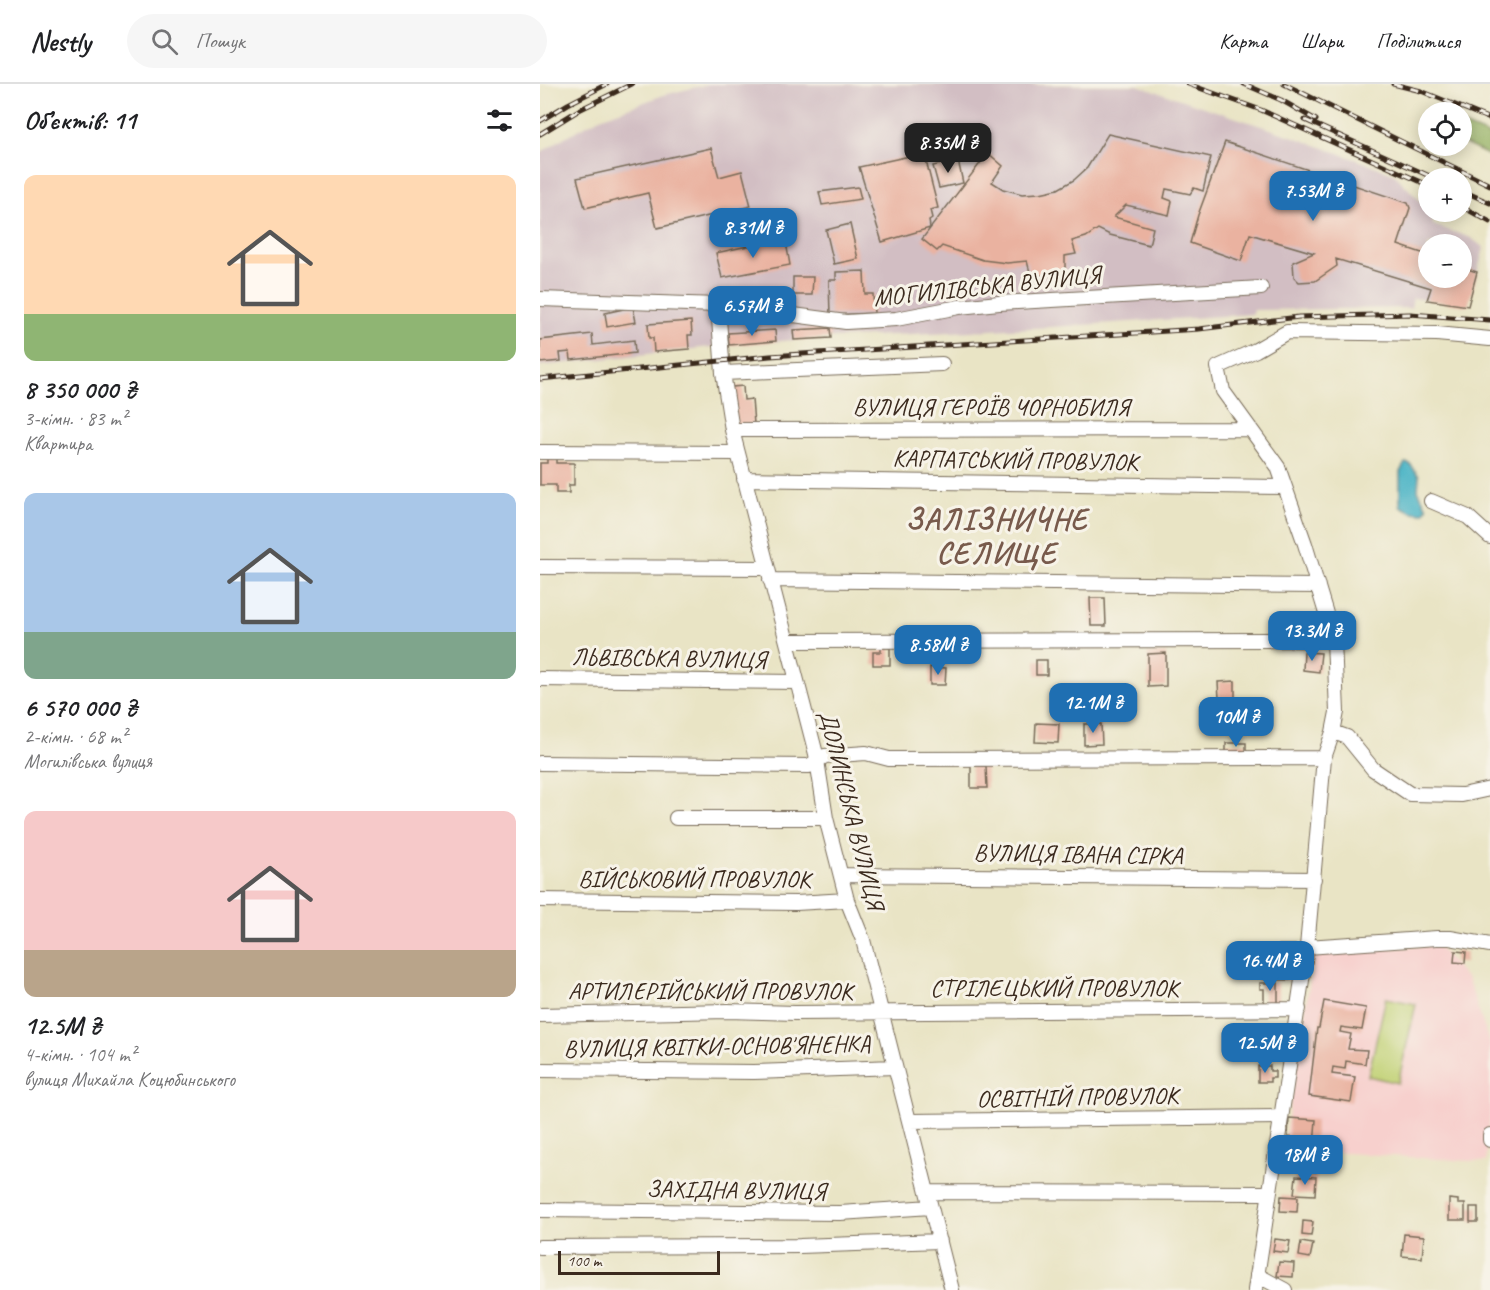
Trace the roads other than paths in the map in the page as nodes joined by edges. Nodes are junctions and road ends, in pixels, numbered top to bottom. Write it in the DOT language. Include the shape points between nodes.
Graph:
graph roads {
  1 [pos="1262,288"];
  2 [pos="540,299"];
  3 [pos="718,305"];
  4 [pos="1490,339"];
  5 [pos="942,364"];
  6 [pos="723,373"];
  7 [pos="1250,429"];
  8 [pos="732,430"];
  9 [pos="540,452"];
  10 [pos="737,453"];
  11 [pos="744,479"];
  12 [pos="1285,487"];
  13 [pos="1431,501"];
  14 [pos="1490,537"];
  15 [pos="540,567"];
  16 [pos="769,574"];
  17 [pos="1318,586"];
  18 [pos="1334,640"];
  19 [pos="787,641"];
  20 [pos="540,679"];
  21 [pos="797,682"];
  22 [pos="1333,732"];
  23 [pos="1324,758"];
  24 [pos="817,761"];
  25 [pos="540,763"];
  26 [pos="1490,789"];
  27 [pos="676,818"];
  28 [pos="826,819"];
  29 [pos="841,875"];
  30 [pos="1314,879"];
  31 [pos="540,900"];
  32 [pos="847,900"];
  33 [pos="1490,945"];
  34 [pos="1307,947"];
  35 [pos="1299,1009"];
  36 [pos="881,1012"];
  37 [pos="540,1015"];
  38 [pos="895,1066"];
  39 [pos="540,1070"];
  40 [pos="1280,1117"];
  41 [pos="909,1121"];
  42 [pos="928,1192"];
  43 [pos="1268,1193"];
  44 [pos="932,1207"];
  45 [pos="540,1210"];
  46 [pos="940,1241"];
  47 [pos="540,1247"];
  48 [pos="1257,1275"];
  49 [pos="952,1290"];
  50 [pos="1255,1290"];
  51 [pos="1285,1290"];
  1 -- 3 [label="street, МОГИЛІВСЬКА ВУЛИЦЯ" via="999,303 896,319 846,322"];
  2 -- 3 [label="street, МОГИЛІВСЬКА ВУЛИЦЯ"];
  3 -- 6 [label="street, ДОЛИНСЬКА ВУЛИЦЯ"];
  4 -- 7 [label="street" via="1437,334 1287,332 1218,367 1223,391"];
  5 -- 6 [label="street"];
  6 -- 8 [label="street, ДОЛИНСЬКА ВУЛИЦЯ"];
  7 -- 8 [label="street, ВУЛИЦЯ ГЕРОЇВ ЧОРНОБИЛЯ"];
  7 -- 12 [label="street" via="1278,467"];
  8 -- 10 [label="street, ДОЛИНСЬКА ВУЛИЦЯ"];
  9 -- 10 [label="street"];
  10 -- 11 [label="street, ДОЛИНСЬКА ВУЛИЦЯ"];
  11 -- 12 [label="street, КАРПАТСЬКИЙ ПРОВУЛОК"];
  11 -- 16 [label="street, ДОЛИНСЬКА ВУЛИЦЯ"];
  12 -- 17 [label="street"];
  13 -- 14 [label="street" via="1468,517"];
  15 -- 16 [label="street"];
  16 -- 17 [label="street"];
  16 -- 19 [label="street, ДОЛИНСЬКА ВУЛИЦЯ"];
  17 -- 18 [label="street"];
  18 -- 19 [label="street"];
  18 -- 22 [label="street" via="1337,712"];
  19 -- 21 [label="street, ДОЛИНСЬКА ВУЛИЦЯ"];
  20 -- 21 [label="street, ЛЬВІВСЬКА ВУЛИЦЯ"];
  21 -- 24 [label="street, ДОЛИНСЬКА ВУЛИЦЯ"];
  22 -- 23 [label="street"];
  22 -- 26 [label="street" via="1347,737 1373,769 1410,794 1462,795"];
  23 -- 24 [label="street" via="890,759 866,753 825,756"];
  23 -- 30 [label="street"];
  24 -- 25 [label="street" via="809,766"];
  24 -- 28 [label="street, ДОЛИНСЬКА ВУЛИЦЯ"];
  27 -- 28 [label="street"];
  28 -- 29 [label="street, ДОЛИНСЬКА ВУЛИЦЯ"];
  29 -- 30 [label="street, ВУЛИЦЯ ІВАНА СІРКА"];
  29 -- 32 [label="street, ДОЛИНСЬКА ВУЛИЦЯ"];
  30 -- 34 [label="street"];
  31 -- 32 [label="street, ВІЙСЬКОВИЙ ПРОВУЛОК"];
  32 -- 36 [label="street, ДОЛИНСЬКА ВУЛИЦЯ" via="863,940"];
  33 -- 34 [label="street" via="1437,938"];
  34 -- 35 [label="street"];
  35 -- 36 [label="street, СТРІЛЕЦЬКИЙ ПРОВУЛОК"];
  35 -- 40 [label="street"];
  36 -- 37 [label="street, АРТИЛЕРІЙСЬКИЙ ПРОВУЛОК"];
  36 -- 38 [label="street, ДОЛИНСЬКА ВУЛИЦЯ"];
  38 -- 39 [label="street, ВУЛИЦЯ КВІТКИ-ОСНОВ'ЯНЕНКА" via="754,1072"];
  38 -- 41 [label="street, ДОЛИНСЬКА ВУЛИЦЯ"];
  40 -- 41 [label="street, ОСВІТНІЙ ПРОВУЛОК"];
  40 -- 43 [label="street"];
  41 -- 42 [label="street, ДОЛИНСЬКА ВУЛИЦЯ"];
  42 -- 43 [label="street"];
  42 -- 44 [label="street, ДОЛИНСЬКА ВУЛИЦЯ"];
  43 -- 48 [label="street"];
  44 -- 45 [label="street, ЗАХІДНА ВУЛИЦЯ" via="840,1213"];
  44 -- 46 [label="street, ДОЛИНСЬКА ВУЛИЦЯ"];
  46 -- 47 [label="street"];
  46 -- 49 [label="street, ДОЛИНСЬКА ВУЛИЦЯ"];
  48 -- 50 [label="street"];
  48 -- 51 [label="street"];
}
